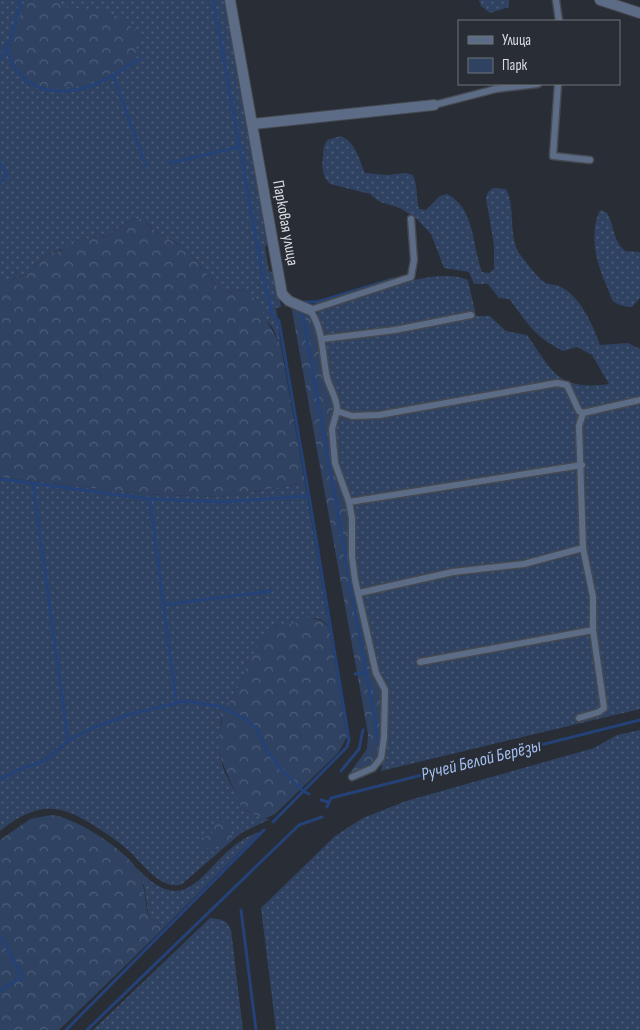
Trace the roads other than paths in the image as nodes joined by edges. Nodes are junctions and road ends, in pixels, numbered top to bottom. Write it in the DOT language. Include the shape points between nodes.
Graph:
graph roads {
  1 [pos="230,0"];
  2 [pos="556,0"];
  3 [pos="600,0"];
  4 [pos="640,13"];
  5 [pos="559,20"];
  6 [pos="531,85"];
  7 [pos="558,85"];
  8 [pos="434,105"];
  9 [pos="253,124"];
  10 [pos="590,160"];
  11 [pos="410,219"];
  12 [pos="310,310"];
  13 [pos="471,315"];
  14 [pos="322,339"];
  15 [pos="640,400"];
  16 [pos="337,412"];
  17 [pos="584,413"];
  18 [pos="582,465"];
  19 [pos="349,502"];
  20 [pos="583,548"];
  21 [pos="359,593"];
  22 [pos="593,630"];
  23 [pos="420,662"];
  24 [pos="579,718"];
  25 [pos="352,777"];
  1 -- 9 [label="street, Парковая улица"];
  2 -- 5 [label="lane"];
  3 -- 4 [label="street"];
  6 -- 8 [label="lane" via="477,93"];
  7 -- 10 [label="lane" via="553,156"];
  8 -- 9 [label="street"];
  9 -- 12 [label="street, Парковая улица" via="282,294 289,301"];
  11 -- 12 [label="lane" via="414,260 410,277"];
  12 -- 14 [label="lane"];
  13 -- 14 [label="lane" via="395,330"];
  14 -- 16 [label="lane"];
  15 -- 17 [label="lane"];
  16 -- 17 [label="lane" via="352,416 379,415 557,383 567,385 579,411"];
  16 -- 19 [label="lane" via="332,445"];
  17 -- 18 [label="lane" via="579,426"];
  18 -- 19 [label="lane"];
  18 -- 20 [label="lane"];
  19 -- 21 [label="lane" via="353,522 352,556"];
  20 -- 21 [label="lane" via="524,564 453,572"];
  20 -- 22 [label="lane" via="593,598"];
  21 -- 25 [label="lane" via="377,678 384,685 384,733 378,763"];
  22 -- 23 [label="lane"];
  22 -- 24 [label="lane" via="604,708"];
}
